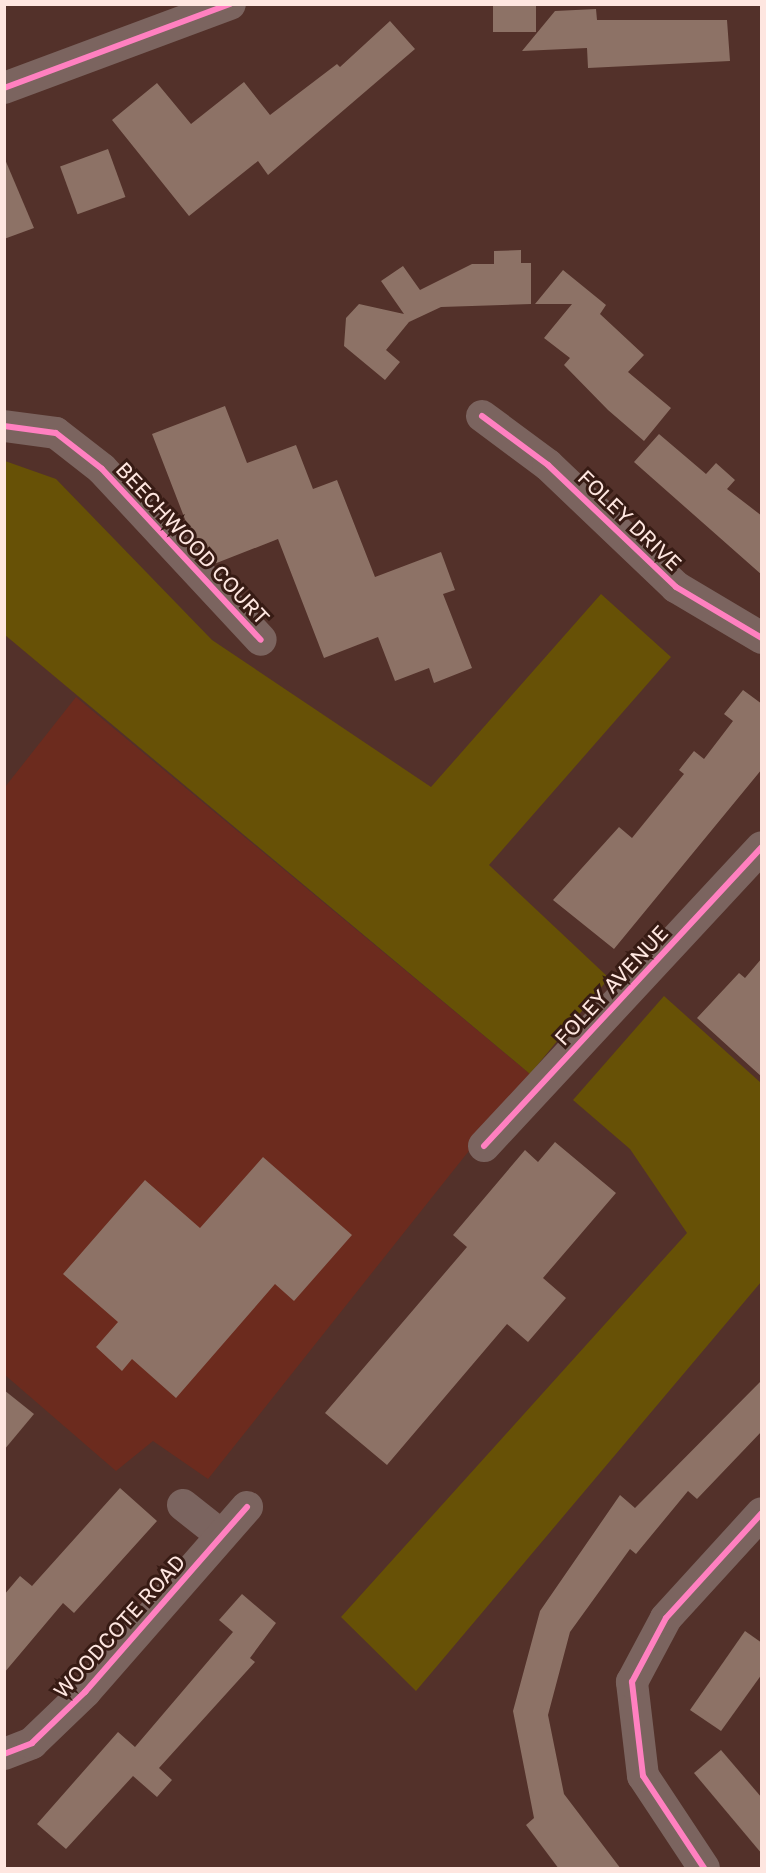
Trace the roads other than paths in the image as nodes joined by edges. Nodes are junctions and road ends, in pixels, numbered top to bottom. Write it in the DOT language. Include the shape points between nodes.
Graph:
graph roads {
  1 [pos="230,4"];
  2 [pos="4,88"];
  3 [pos="482,416"];
  4 [pos="4,426"];
  5 [pos="762,638"];
  6 [pos="261,640"];
  7 [pos="762,847"];
  8 [pos="484,1146"];
  9 [pos="183,1505"];
  10 [pos="247,1507"];
  11 [pos="762,1513"];
  12 [pos="221,1535"];
  13 [pos="4,1754"];
  14 [pos="704,1869"];
  1 -- 2 [label="street"];
  3 -- 5 [label="street, FOLEY DRIVE" via="548,465 676,587"];
  4 -- 6 [label="street, BEECHWOOD COURT" via="56,433 102,469"];
  7 -- 8 [label="street, FOLEY AVENUE"];
  9 -- 12 [label="street"];
  10 -- 12 [label="street, WOODCOTE ROAD"];
  11 -- 14 [label="street" via="666,1618 632,1682 643,1776"];
  12 -- 13 [label="street, WOODCOTE ROAD" via="85,1692 32,1743"];
}
